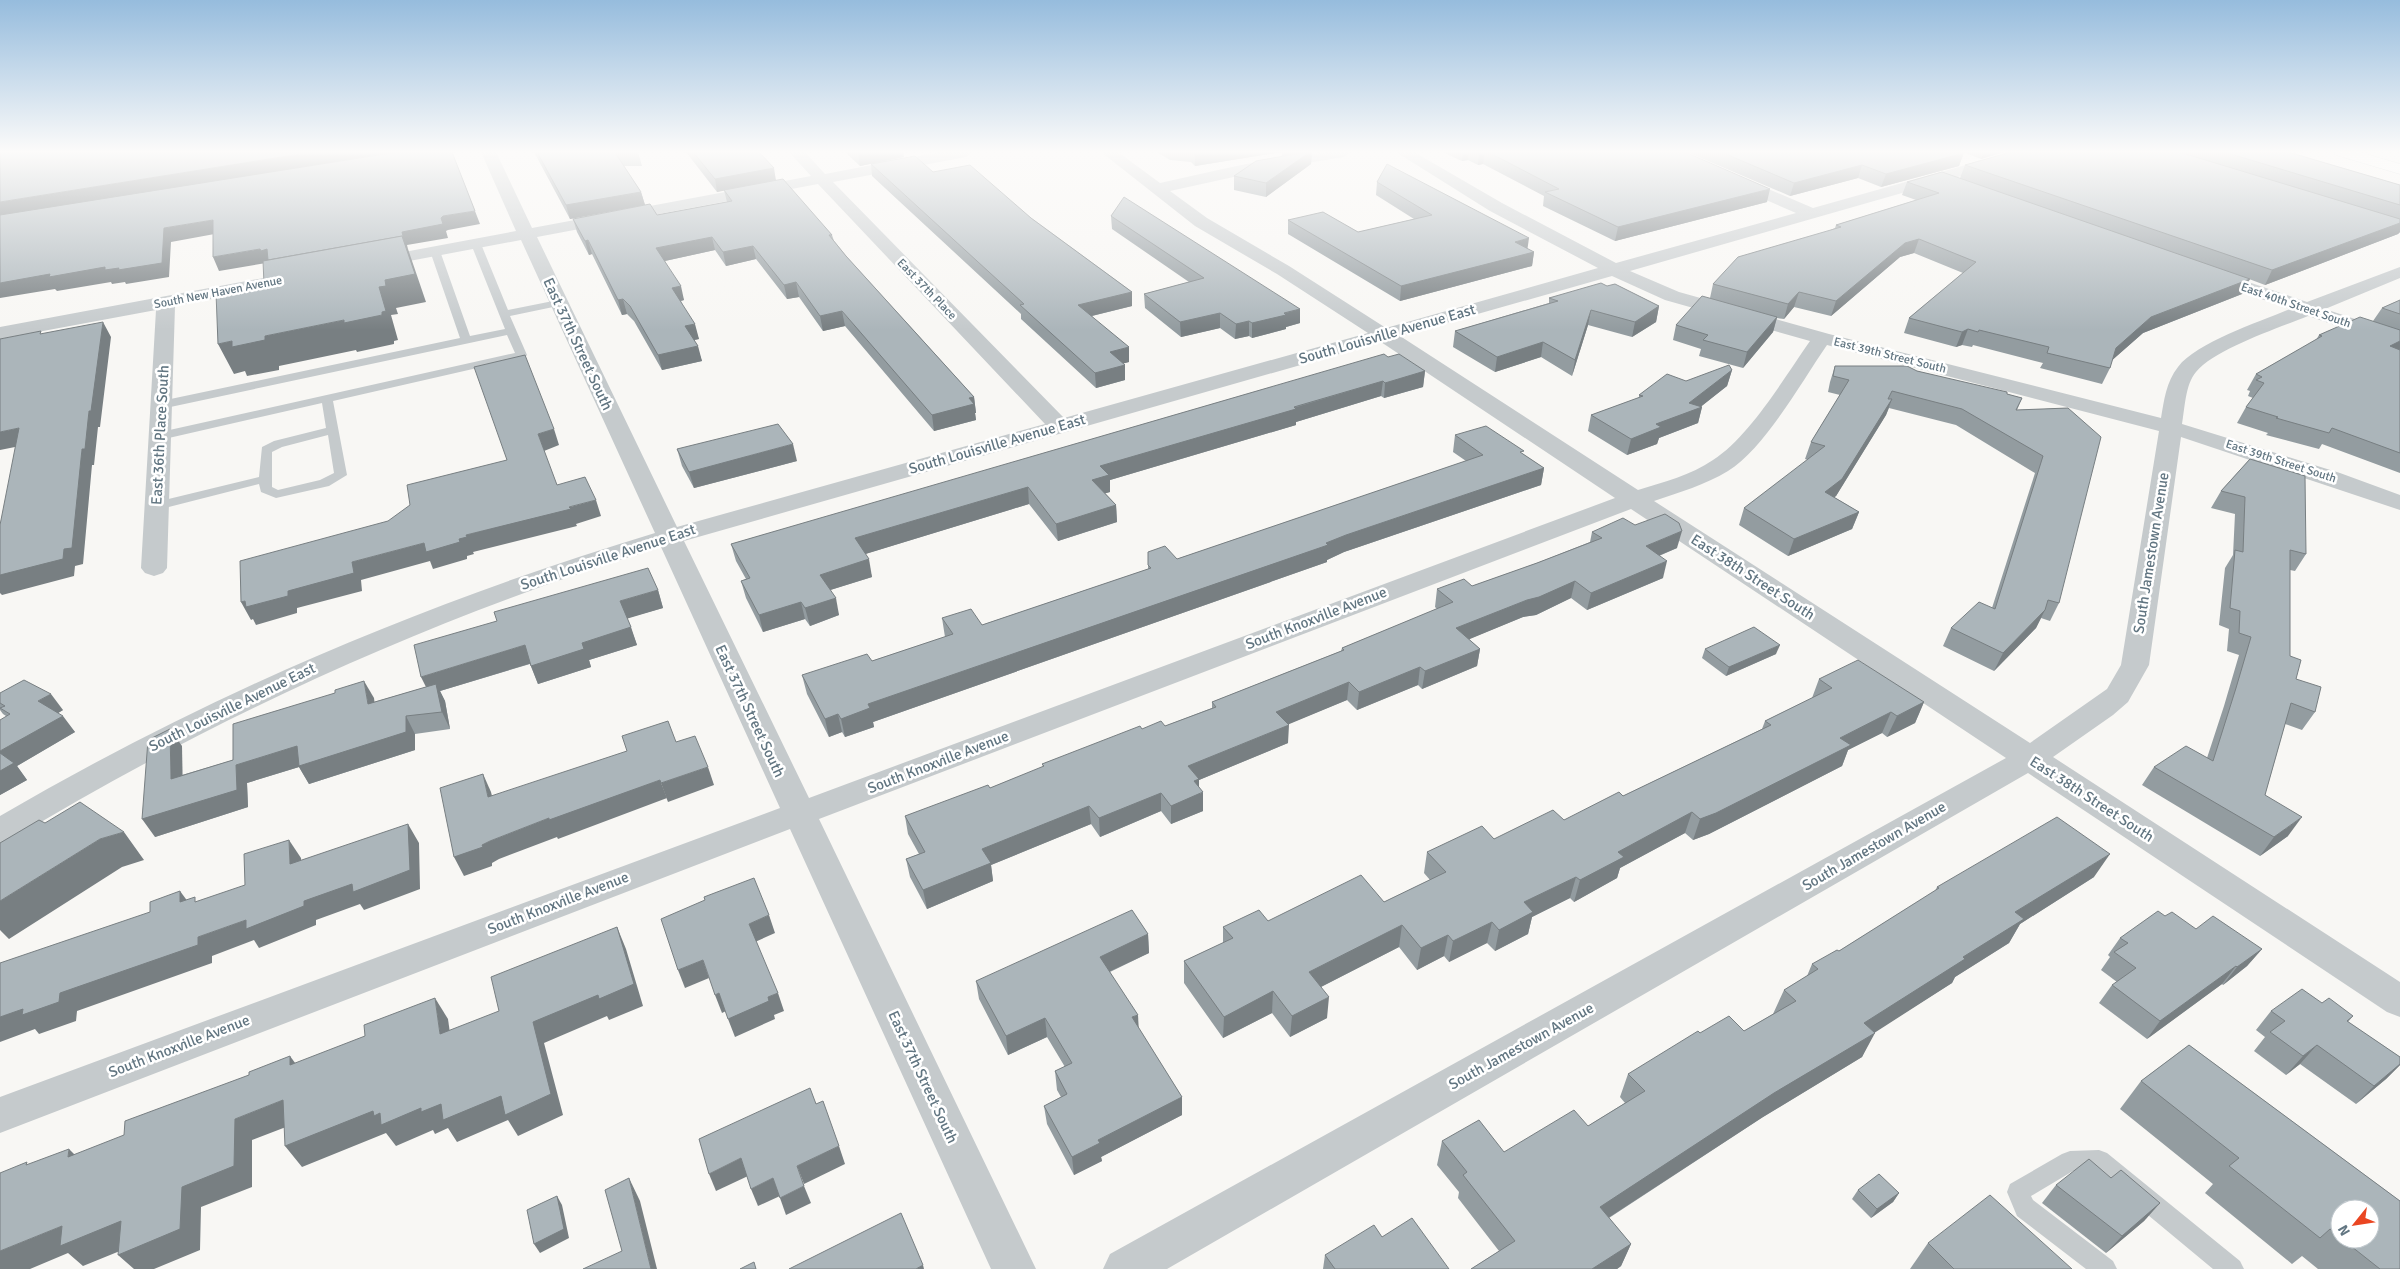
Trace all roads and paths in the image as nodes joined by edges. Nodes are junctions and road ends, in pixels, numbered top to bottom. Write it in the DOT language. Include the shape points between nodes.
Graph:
graph roads {
  1 [pos="515,211"];
  2 [pos="651,211"];
  3 [pos="853,211"];
  4 [pos="1186,211"];
  5 [pos="1504,211"];
  6 [pos="1806,211"];
  7 [pos="1822,211"];
  8 [pos="1812,214"];
  9 [pos="526,234"];
  10 [pos="476,244"];
  11 [pos="435,252"];
  12 [pos="354,267"];
  13 [pos="2191,268"];
  14 [pos="1616,270"];
  15 [pos="2400,272"];
  16 [pos="317,274"];
  17 [pos="166,302"];
  18 [pos="558,303"];
  19 [pos="2307,309"];
  20 [pos="504,314"];
  21 [pos="511,331"];
  22 [pos="0,334"];
  23 [pos="1384,335"];
  24 [pos="1822,338"];
  25 [pos="466,340"];
  26 [pos="2400,341"];
  27 [pos="327,399"];
  28 [pos="161,405"];
  29 [pos="1059,426"];
  30 [pos="2172,427"];
  31 [pos="332,430"];
  32 [pos="160,436"];
  33 [pos="265,479"];
  34 [pos="1635,499"];
  35 [pos="2400,503"];
  36 [pos="157,506"];
  37 [pos="669,537"];
  38 [pos="154,568"];
  39 [pos="2030,758"];
  40 [pos="798,814"];
  41 [pos="0,831"];
  42 [pos="2400,1001"];
  43 [pos="0,1114"];
  44 [pos="1014,1269"];
  45 [pos="1125,1269"];
  46 [pos="2105,1269"];
  47 [pos="2232,1269"];
  1 -- 9 [label="street, East 37th Street South"];
  2 -- 9 [label="street"];
  3 -- 29 [label="street, East 37th Place"];
  4 -- 23 [label="street, East 38th Street South"];
  5 -- 14 [label="street, East 39th Street South"];
  6 -- 8 [label="street"];
  7 -- 8 [label="street, South Louisville Avenue East"];
  8 -- 14 [label="street, South Louisville Avenue East"];
  9 -- 10 [label="street"];
  9 -- 18 [label="street, East 37th Street South"];
  10 -- 11 [label="street"];
  10 -- 20 [label="lane"];
  11 -- 12 [label="street"];
  11 -- 25 [label="lane"];
  13 -- 19 [label="street, East 40th Street South"];
  14 -- 23 [label="street, South Louisville Avenue East"];
  14 -- 24 [label="street, East 39th Street South" via="1672,296"];
  15 -- 19 [label="street, South Jamestown Avenue"];
  16 -- 17 [label="street, South New Haven Avenue"];
  17 -- 22 [label="street, South New Haven Avenue"];
  17 -- 28 [label="street, East 36th Place South"];
  18 -- 20 [label="lane"];
  18 -- 37 [label="street, East 37th Street South"];
  19 -- 26 [label="street, East 40th Street South"];
  19 -- 30 [label="street, South Jamestown Avenue" via="2208,352 2194,362 2183,374 2176,393"];
  20 -- 21 [label="lane"];
  21 -- 25 [label="lane"];
  21 -- 27 [label="lane" via="521,355"];
  23 -- 29 [label="street, South Louisville Avenue East"];
  23 -- 34 [label="street, East 38th Street South"];
  24 -- 30 [label="street, East 39th Street South"];
  24 -- 34 [label="street, South Knoxville Avenue" via="1740,450 1722,465 1691,481"];
  25 -- 28 [label="lane"];
  27 -- 31 [label="lane"];
  27 -- 32 [label="lane"];
  28 -- 32 [label="street, East 36th Place South"];
  29 -- 37 [label="street, South Louisville Avenue East"];
  30 -- 35 [label="street, East 39th Street South" via="2325,475"];
  30 -- 39 [label="street, South Jamestown Avenue" via="2134,665 2118,695"];
  31 -- 33 [label="lane" via="266,450"];
  31 -- 33 [label="lane" via="341,475 324,483 276,494 266,489"];
  32 -- 36 [label="street, East 36th Place South"];
  33 -- 36 [label="lane"];
  34 -- 39 [label="street, East 38th Street South"];
  34 -- 40 [label="street, South Knoxville Avenue"];
  36 -- 38 [label="street, East 36th Place South"];
  37 -- 40 [label="street, East 37th Street South"];
  37 -- 41 [label="street, South Louisville Avenue East" via="523,583 326,661 155,744 48,801"];
  39 -- 42 [label="street, East 38th Street South"];
  39 -- 45 [label="street, South Jamestown Avenue"];
  40 -- 43 [label="street, South Knoxville Avenue"];
  40 -- 44 [label="street, East 37th Street South"];
  46 -- 47 [label="lane" via="2025,1208 2018,1192 2070,1161 2099,1160"];
}
